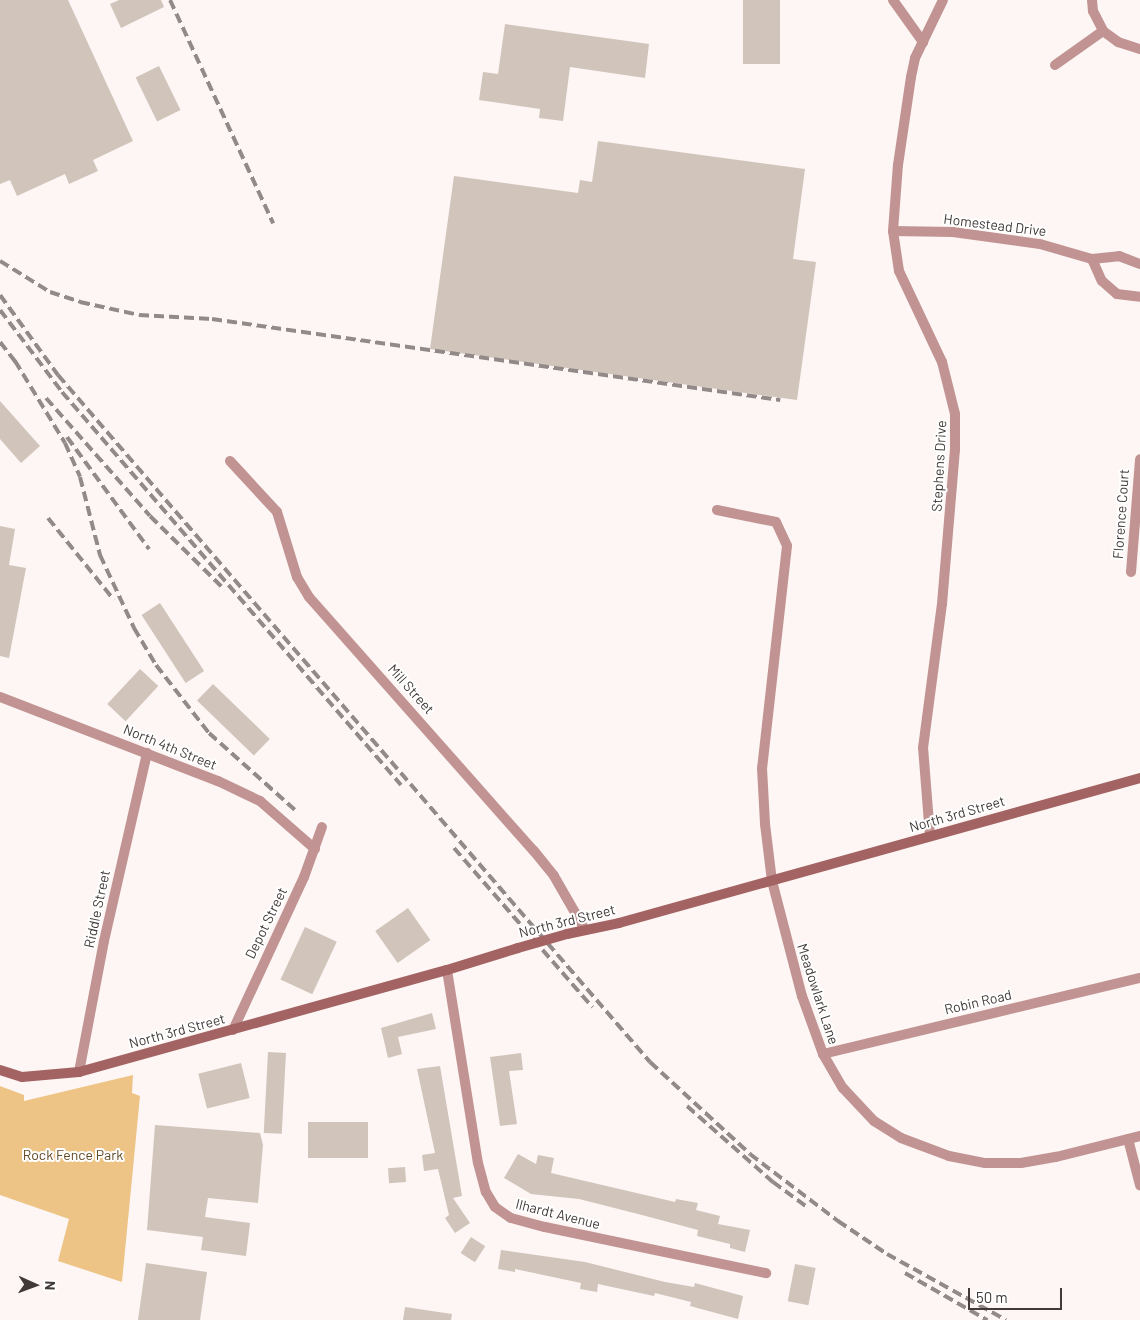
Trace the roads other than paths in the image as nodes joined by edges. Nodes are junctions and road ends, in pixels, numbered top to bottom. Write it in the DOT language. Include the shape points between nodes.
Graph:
graph roads {
  1 [pos="893,0"];
  2 [pos="943,0"];
  3 [pos="1092,0"];
  4 [pos="1104,30"];
  5 [pos="923,42"];
  6 [pos="1140,49"];
  7 [pos="1055,64"];
  8 [pos="893,231"];
  9 [pos="1092,259"];
  10 [pos="1140,264"];
  11 [pos="1140,297"];
  12 [pos="1140,458"];
  13 [pos="230,461"];
  14 [pos="717,510"];
  15 [pos="1131,572"];
  16 [pos="0,697"];
  17 [pos="147,753"];
  18 [pos="1140,778"];
  19 [pos="322,826"];
  20 [pos="930,836"];
  21 [pos="315,849"];
  22 [pos="772,881"];
  23 [pos="585,930"];
  24 [pos="447,970"];
  25 [pos="1140,978"];
  26 [pos="232,1030"];
  27 [pos="823,1054"];
  28 [pos="0,1070"];
  29 [pos="80,1072"];
  30 [pos="1140,1136"];
  31 [pos="1128,1139"];
  32 [pos="1140,1186"];
  33 [pos="766,1273"];
  1 -- 5 [label="street"];
  2 -- 5 [label="street, Stephens Drive"];
  3 -- 4 [label="street"];
  4 -- 6 [label="street" via="1118,42"];
  4 -- 7 [label="street"];
  5 -- 8 [label="street, Stephens Drive" via="911,77"];
  8 -- 9 [label="street, Homestead Drive" via="953,232 1040,244"];
  8 -- 20 [label="street, Stephens Drive" via="899,271 942,362 955,414 942,604 923,748"];
  9 -- 10 [label="street, Homestead Drive" via="1119,256"];
  9 -- 11 [label="street" via="1102,281 1117,294"];
  12 -- 15 [label="street, Florence Court"];
  13 -- 23 [label="street, Mill Street" via="277,512 297,577 309,597 534,851 554,876"];
  14 -- 22 [label="street, Meadowlark Lane" via="776,522 788,546 762,768"];
  16 -- 17 [label="street, North 4th Street"];
  17 -- 21 [label="street, North 4th Street" via="260,801"];
  17 -- 29 [label="street, Riddle Street" via="104,941"];
  18 -- 20 [label="main road, North 3rd Street"];
  19 -- 21 [label="street, Depot Street"];
  20 -- 22 [label="main road, North 3rd Street"];
  21 -- 26 [label="street, Depot Street"];
  22 -- 23 [label="main road, North 3rd Street"];
  22 -- 27 [label="street, Meadowlark Lane" via="802,996"];
  23 -- 24 [label="main road, North 3rd Street, bridge"];
  24 -- 26 [label="main road, North 3rd Street"];
  24 -- 33 [label="street, Ilhardt Avenue" via="478,1163 486,1192 495,1207 511,1218 545,1227"];
  25 -- 27 [label="street, Robin Road"];
  26 -- 29 [label="main road, North 3rd Street"];
  27 -- 31 [label="street, Meadowlark Lane" via="843,1088 874,1121 901,1138 949,1156 1020,1163"];
  28 -- 29 [label="main road, North 3rd Street" via="22,1077"];
  30 -- 31 [label="street, Meadowlark Lane"];
  31 -- 32 [label="street"];
}
